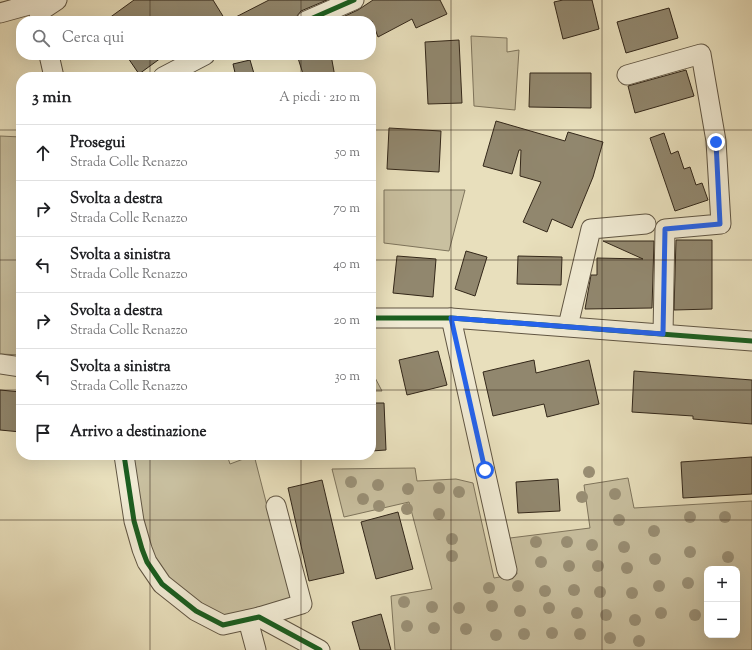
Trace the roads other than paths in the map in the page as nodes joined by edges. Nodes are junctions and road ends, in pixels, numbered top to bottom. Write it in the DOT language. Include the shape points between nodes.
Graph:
graph roads {
  1 [pos="57,0"];
  2 [pos="354,0"];
  3 [pos="38,9"];
  4 [pos="0,14"];
  5 [pos="317,16"];
  6 [pos="50,60"];
  7 [pos="195,60"];
  8 [pos="53,72"];
  9 [pos="173,72"];
  10 [pos="627,75"];
  11 [pos="646,224"];
  12 [pos="376,318"];
  13 [pos="451,318"];
  14 [pos="568,326"];
  15 [pos="663,334"];
  16 [pos="752,341"];
  17 [pos="0,364"];
  18 [pos="16,366"];
  19 [pos="125,460"];
  20 [pos="276,506"];
  21 [pos="506,570"];
  22 [pos="254,619"];
  23 [pos="256,650"];
  24 [pos="320,650"];
  1 -- 3 [label="street"];
  2 -- 5 [label="street"];
  3 -- 4 [label="street"];
  6 -- 8 [label="street"];
  7 -- 9 [label="street"];
  10 -- 15 [label="street" via="701,54 716,142 720,224 665,229"];
  11 -- 14 [label="street" via="591,229"];
  12 -- 13 [label="street"];
  13 -- 14 [label="street"];
  13 -- 21 [label="street"];
  14 -- 15 [label="street"];
  15 -- 16 [label="street"];
  17 -- 18 [label="street"];
  19 -- 22 [label="street" via="134,521 147,562 155,575 171,592 196,611 223,625"];
  20 -- 22 [label="street" via="302,604"];
  22 -- 23 [label="street"];
  22 -- 24 [label="street"];
}
